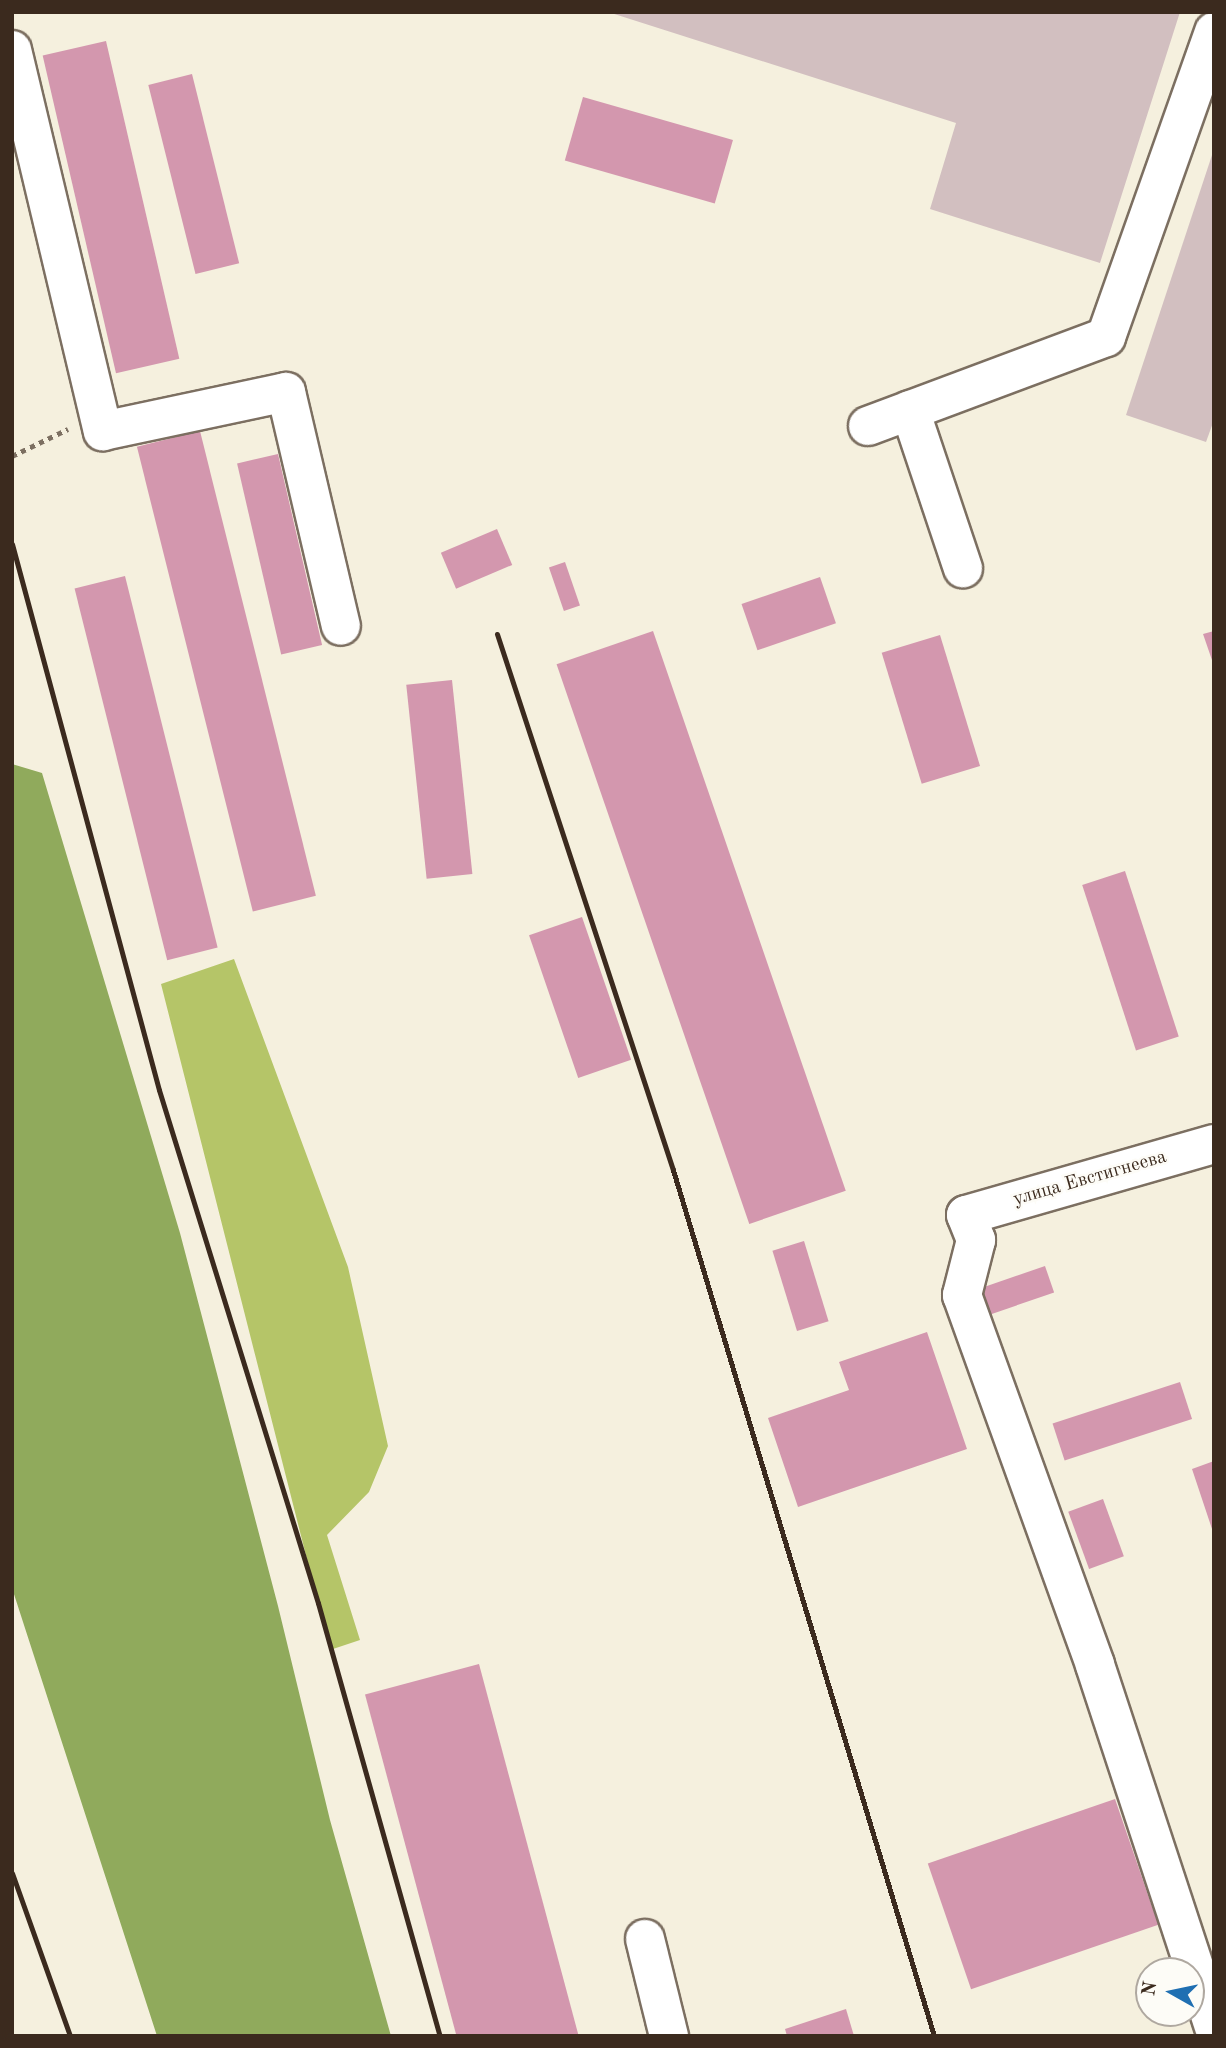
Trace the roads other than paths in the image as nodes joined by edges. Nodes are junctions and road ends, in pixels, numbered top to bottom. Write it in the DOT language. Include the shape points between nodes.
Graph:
graph roads {
  1 [pos="1214,33"];
  2 [pos="12,50"];
  3 [pos="910,410"];
  4 [pos="868,426"];
  5 [pos="963,568"];
  6 [pos="341,626"];
  7 [pos="1214,1144"];
  8 [pos="645,1939"];
  9 [pos="1214,2027"];
  10 [pos="669,2036"];
  1 -- 3 [label="lane" via="1106,337"];
  2 -- 6 [label="lane" via="103,431 286,393"];
  3 -- 4 [label="lane"];
  3 -- 5 [label="lane"];
  7 -- 9 [label="lane, улица Евстигнеева" via="966,1215 976,1240 962,1295 1095,1665"];
  8 -- 10 [label="lane"];
}
